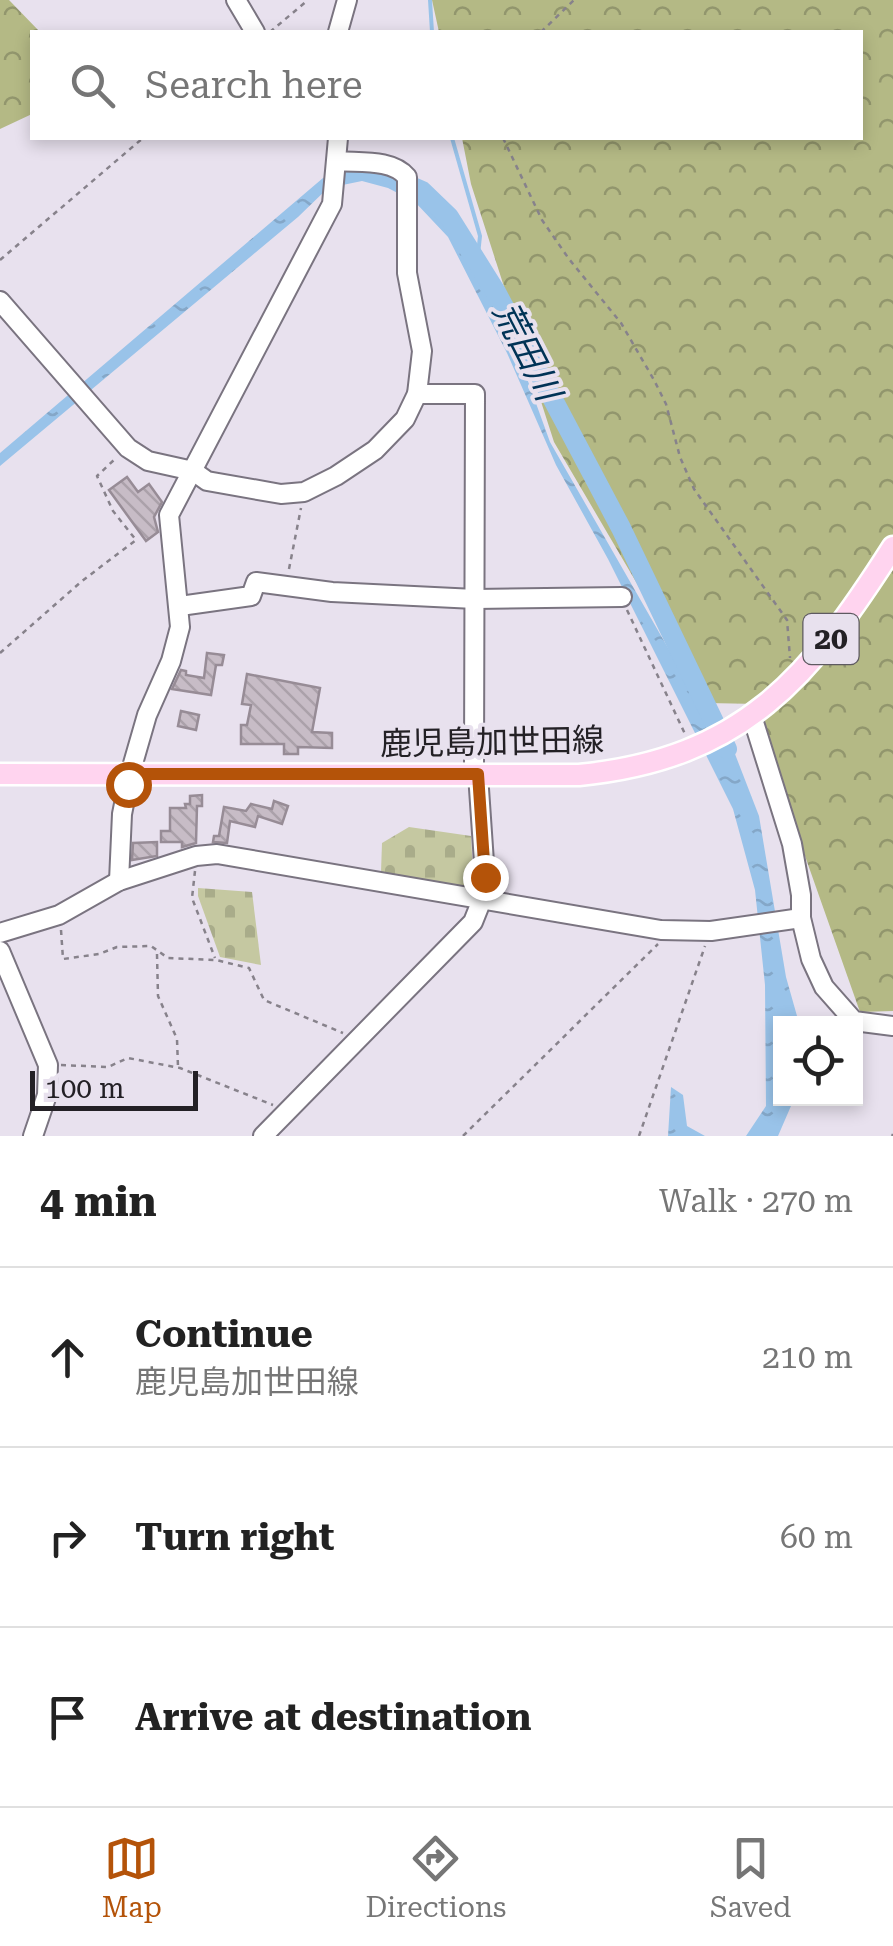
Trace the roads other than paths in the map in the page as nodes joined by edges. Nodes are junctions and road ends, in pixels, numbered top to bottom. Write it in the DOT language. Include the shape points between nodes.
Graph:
graph roads {
  1 [pos="236,0"];
  2 [pos="347,0"];
  3 [pos="254,30"];
  4 [pos="339,30"];
  5 [pos="338,154"];
  6 [pos="0,300"];
  7 [pos="417,394"];
  8 [pos="193,471"];
  9 [pos="893,546"];
  10 [pos="622,598"];
  11 [pos="475,599"];
  12 [pos="180,606"];
  13 [pos="746,720"];
  14 [pos="0,774"];
  15 [pos="130,774"];
  16 [pos="478,774"];
  17 [pos="119,881"];
  18 [pos="481,902"];
  19 [pos="795,919"];
  20 [pos="0,934"];
  21 [pos="0,951"];
  22 [pos="893,1026"];
  23 [pos="33,1136"];
  24 [pos="263,1136"];
  1 -- 3 [label="street"];
  2 -- 4 [label="street"];
  5 -- 7 [label="street" via="402,170 407,177 407,273 422,351"];
  5 -- 8 [label="street" via="335,192"];
  6 -- 8 [label="street" via="128,448"];
  7 -- 8 [label="street" via="405,419 375,450 304,492 247,490"];
  7 -- 11 [label="street" via="476,394"];
  8 -- 12 [label="street" via="169,516"];
  9 -- 13 [label="main road, 鹿児島加世田線 / 20" via="842,625 792,684"];
  10 -- 11 [label="street"];
  11 -- 12 [label="street" via="256,582 251,596"];
  11 -- 16 [label="street"];
  12 -- 15 [label="street" via="171,661"];
  13 -- 16 [label="main road, 鹿児島加世田線 / 20" via="691,749 617,771"];
  13 -- 19 [label="street" via="792,844 801,895"];
  14 -- 15 [label="main road, 鹿児島加世田線 / 20"];
  15 -- 16 [label="main road, 鹿児島加世田線 / 20"];
  15 -- 17 [label="street"];
  16 -- 18 [label="street"];
  17 -- 18 [label="street" via="196,856 232,856"];
  17 -- 20 [label="street" via="59,915"];
  18 -- 19 [label="street" via="672,930"];
  18 -- 24 [label="street" via="473,922"];
  19 -- 22 [label="street" via="836,1004 854,1021"];
  21 -- 23 [label="street" via="48,1065 47,1095"];
}
